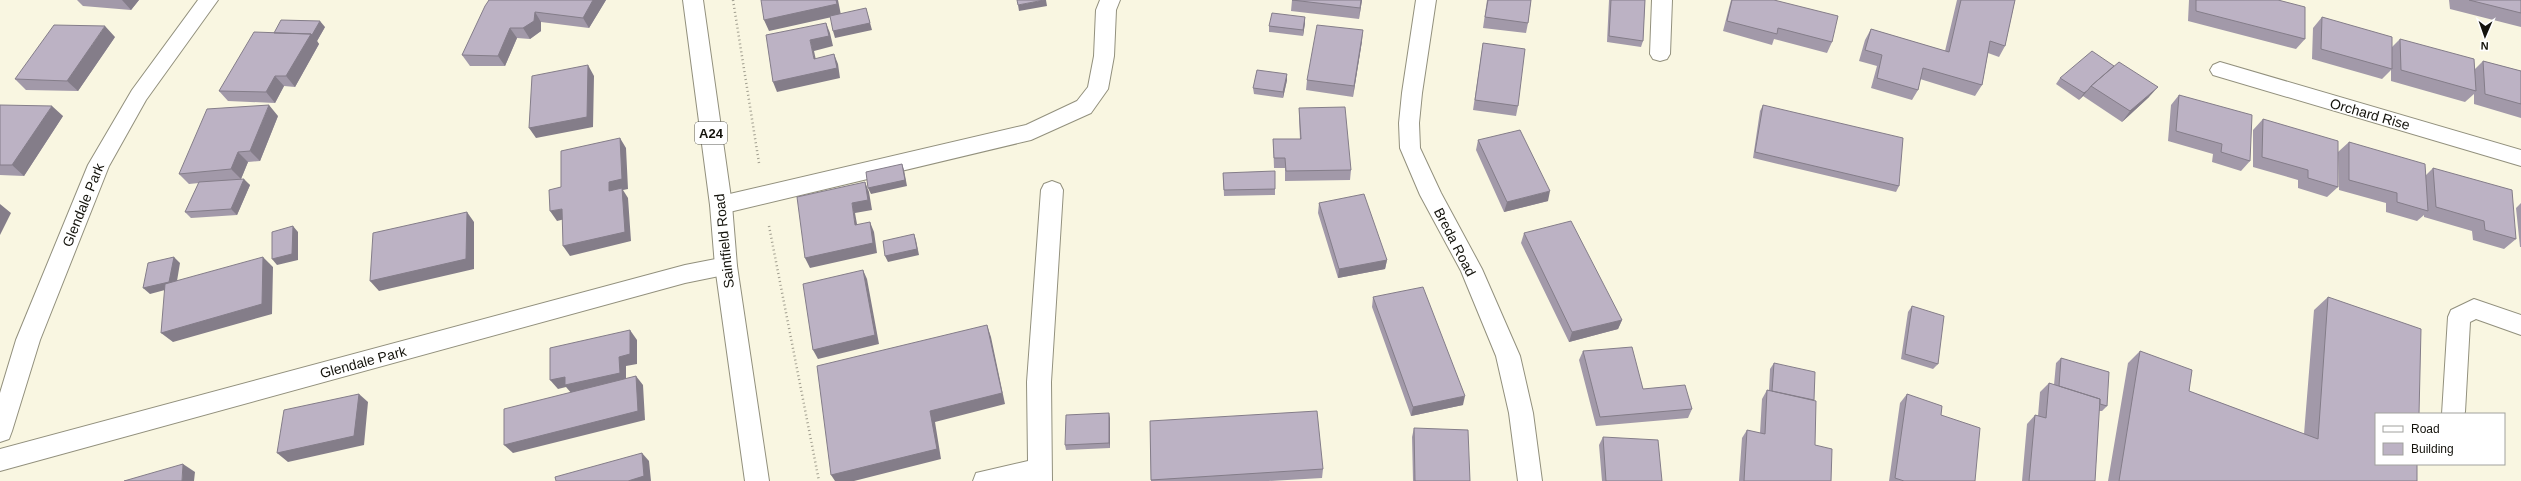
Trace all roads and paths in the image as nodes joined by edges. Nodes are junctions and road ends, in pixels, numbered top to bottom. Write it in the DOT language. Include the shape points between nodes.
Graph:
graph roads {
  1 [pos="208,0"];
  2 [pos="693,0"];
  3 [pos="733,0"];
  4 [pos="1110,0"];
  5 [pos="1426,0"];
  6 [pos="1662,0"];
  7 [pos="1660,54"];
  8 [pos="2220,70"];
  9 [pos="2521,158"];
  10 [pos="1052,190"];
  11 [pos="764,195"];
  12 [pos="721,205"];
  13 [pos="726,266"];
  14 [pos="2521,325"];
  15 [pos="2453,412"];
  16 [pos="0,431"];
  17 [pos="0,460"];
  18 [pos="1040,475"];
  19 [pos="756,481"];
  20 [pos="819,481"];
  21 [pos="985,481"];
  22 [pos="1530,481"];
  1 -- 16 [label="main road, Glendale Park" via="188,24 139,95 98,165 28,340"];
  2 -- 12 [label="main road, Saintfield Road / A24"];
  3 -- 11 [label="path"];
  4 -- 11 [label="main road" via="1106,10 1104,56 1098,89 1084,107 1031,132"];
  5 -- 22 [label="main road, Breda Road" via="1412,92 1410,148 1431,195 1471,269 1508,356 1521,413"];
  6 -- 7 [label="main road"];
  8 -- 9 [label="main road, Orchard Rise"];
  10 -- 18 [label="main road" via="1039,382"];
  11 -- 12 [label="main road"];
  11 -- 20 [label="path"];
  12 -- 13 [label="main road, Saintfield Road / A24"];
  13 -- 17 [label="main road, Glendale Park" via="685,274"];
  13 -- 19 [label="main road, Saintfield Road / A24"];
  14 -- 15 [label="main road" via="2474,310 2459,316"];
  18 -- 21 [label="main road"];
}
